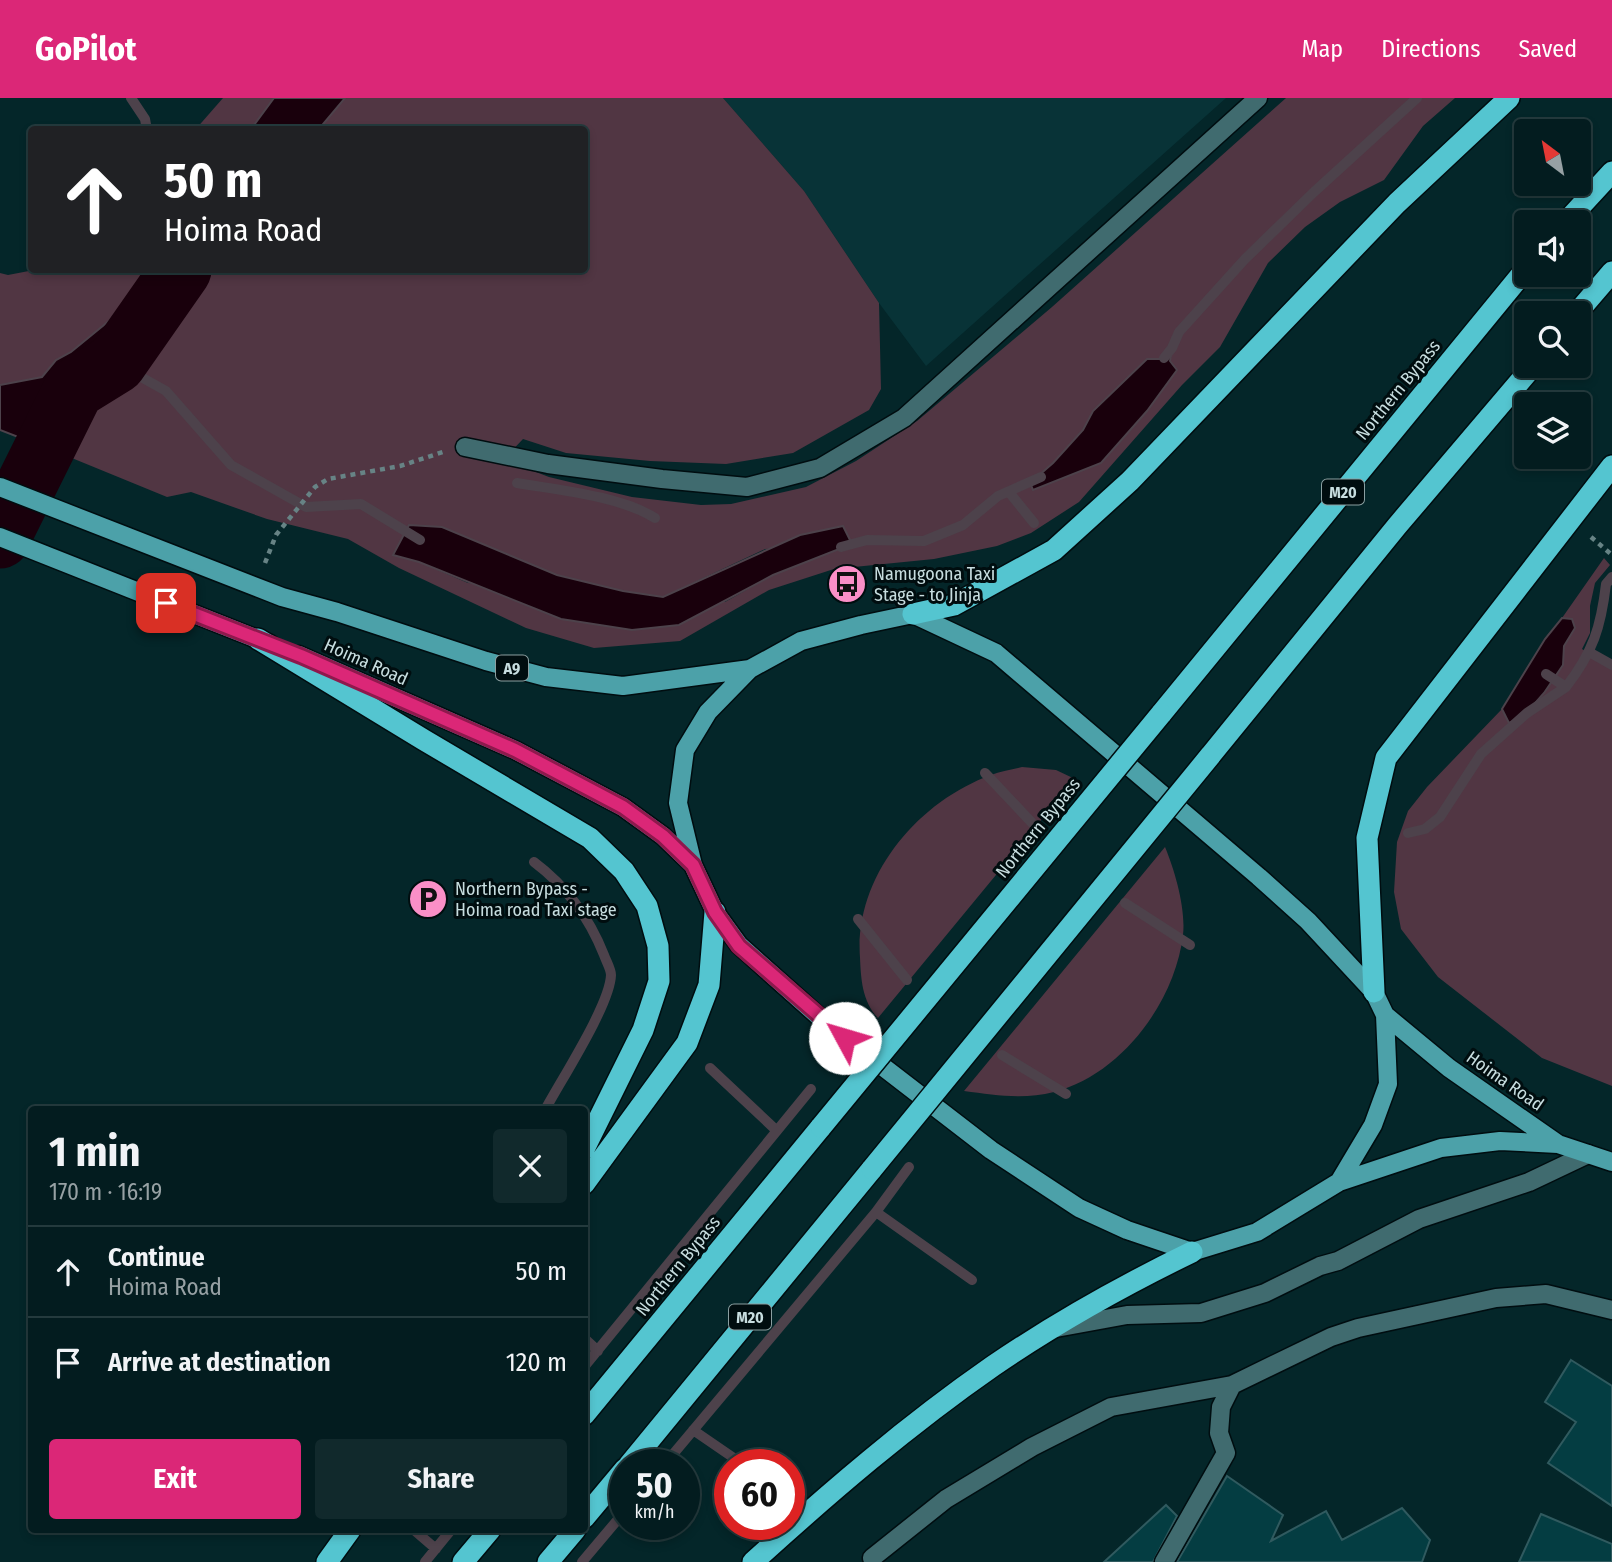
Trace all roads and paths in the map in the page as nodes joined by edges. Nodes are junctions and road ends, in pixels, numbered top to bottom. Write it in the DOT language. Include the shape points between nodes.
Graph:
graph roads {
  1 [pos="1258,98"];
  2 [pos="1509,98"];
  3 [pos="1612,172"];
  4 [pos="1577,210"];
  5 [pos="1612,272"];
  6 [pos="1514,284"];
  7 [pos="1587,301"];
  8 [pos="1523,378"];
  9 [pos="465,447"];
  10 [pos="1612,466"];
  11 [pos="0,488"];
  12 [pos="0,537"];
  13 [pos="255,586"];
  14 [pos="913,614"];
  15 [pos="258,639"];
  16 [pos="750,669"];
  17 [pos="693,865"];
  18 [pos="715,912"];
  19 [pos="1374,992"];
  20 [pos="1385,1015"];
  21 [pos="588,1141"];
  22 [pos="1558,1144"];
  23 [pos="1588,1154"];
  24 [pos="1612,1162"];
  25 [pos="588,1179"];
  26 [pos="1339,1181"];
  27 [pos="1192,1252"];
  28 [pos="1612,1310"];
  29 [pos="1053,1329"];
  30 [pos="1232,1385"];
  31 [pos="588,1410"];
  32 [pos="642,1449"];
  33 [pos="609,1488"];
  34 [pos="588,1513"];
  35 [pos="348,1533"];
  36 [pos="487,1533"];
  37 [pos="572,1533"];
  38 [pos="872,1558"];
  39 [pos="327,1562"];
  40 [pos="463,1562"];
  41 [pos="548,1562"];
  42 [pos="752,1562"];
  43 [pos="1164,1562"];
  1 -- 9 [label="street" via="904,418 820,468 747,487 548,464"];
  2 -- 14 [label="highway" via="1396,203 1130,481 1054,550 954,605"];
  3 -- 4 [label="highway"];
  5 -- 7 [label="highway"];
  6 -- 31 [label="highway, Northern Bypass / M20, bridge"];
  8 -- 32 [label="highway, M20, bridge"];
  9 -- 13 [label="path" via="400,466 328,479 315,487 276,535"];
  10 -- 19 [label="highway" via="1385,758 1367,838"];
  11 -- 13 [label="main road, A9"];
  12 -- 15 [label="main road, Hoima Road"];
  13 -- 16 [label="main road, A9" via="546,677 623,686"];
  14 -- 16 [label="main road" via="801,641"];
  14 -- 19 [label="main road" via="996,653 1269,886"];
  15 -- 17 [label="main road, Hoima Road" via="515,750 623,807"];
  15 -- 21 [label="highway" via="590,838 624,871 647,906 658,946 659,981 643,1030"];
  16 -- 17 [label="main road" via="708,712 685,750 678,803"];
  17 -- 18 [label="main road"];
  18 -- 25 [label="highway" via="709,985 687,1043"];
  18 -- 27 [label="main road" via="739,946 825,1021 991,1150 1079,1208"];
  19 -- 20 [label="main road"];
  20 -- 22 [label="main road, Hoima Road" via="1449,1068"];
  20 -- 26 [label="main road" via="1388,1084 1373,1125"];
  22 -- 23 [label="main road, Hoima Road"];
  22 -- 26 [label="main road" via="1500,1140 1441,1148"];
  23 -- 24 [label="main road, Hoima Road"];
  23 -- 29 [label="street" via="1529,1182 1419,1219 1265,1293 1201,1313 1127,1315"];
  26 -- 27 [label="main road" via="1257,1232"];
  27 -- 29 [label="highway"];
  28 -- 30 [label="street" via="1546,1294 1496,1298 1358,1328"];
  29 -- 42 [label="highway" via="910,1427"];
  30 -- 38 [label="street" via="1111,1407 1032,1447 946,1499"];
  30 -- 43 [label="street" via="1220,1407 1219,1433 1226,1452"];
  33 -- 34 [label="highway"];
  35 -- 39 [label="highway"];
  36 -- 40 [label="highway"];
  37 -- 41 [label="highway"];
}
